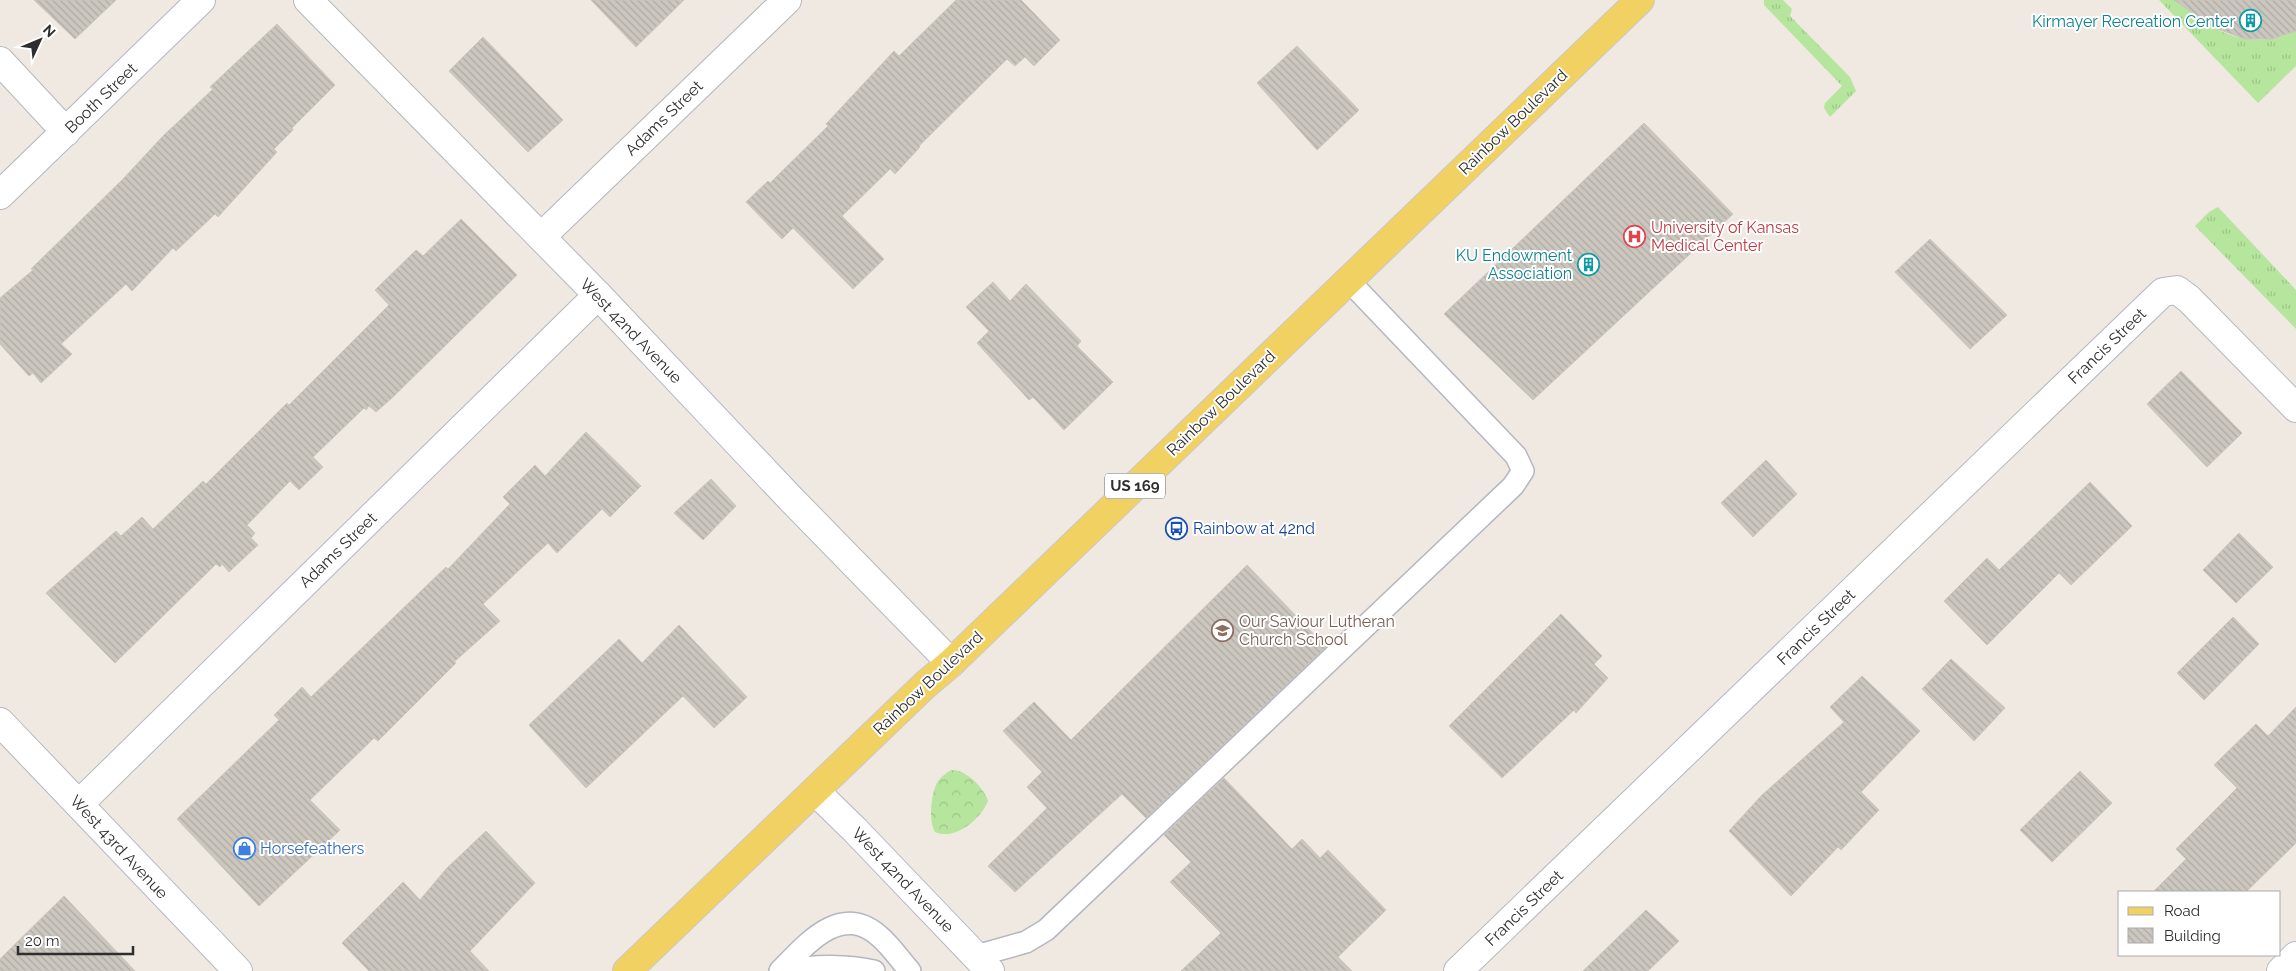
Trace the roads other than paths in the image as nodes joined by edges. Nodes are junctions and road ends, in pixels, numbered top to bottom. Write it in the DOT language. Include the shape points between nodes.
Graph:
graph roads {
  1 [pos="201,0"];
  2 [pos="308,0"];
  3 [pos="787,0"];
  4 [pos="1640,0"];
  5 [pos="0,61"];
  6 [pos="66,132"];
  7 [pos="0,195"];
  8 [pos="540,237"];
  9 [pos="1348,280"];
  10 [pos="598,295"];
  11 [pos="2296,408"];
  12 [pos="951,663"];
  13 [pos="0,722"];
  14 [pos="815,791"];
  15 [pos="78,804"];
  16 [pos="2296,956"];
  17 [pos="983,964"];
  18 [pos="238,971"];
  19 [pos="627,971"];
  20 [pos="780,971"];
  21 [pos="790,971"];
  22 [pos="874,971"];
  23 [pos="910,971"];
  24 [pos="1458,971"];
  25 [pos="2281,971"];
  1 -- 6 [label="street, Booth Street"];
  2 -- 8 [label="street, West 42nd Avenue"];
  3 -- 8 [label="street, Adams Street"];
  4 -- 9 [label="main road, Rainbow Boulevard / US 169"];
  5 -- 6 [label="street"];
  6 -- 7 [label="street, Booth Street"];
  8 -- 10 [label="street, West 42nd Avenue"];
  9 -- 12 [label="main road, Rainbow Boulevard / US 169"];
  9 -- 17 [label="lane" via="1516,456 1523,471 1513,486 1046,930"];
  10 -- 12 [label="street, West 42nd Avenue"];
  10 -- 15 [label="street, Adams Street"];
  11 -- 24 [label="street, Francis Street" via="2189,299 2176,290 2163,292"];
  12 -- 14 [label="main road, Rainbow Boulevard / US 169"];
  13 -- 15 [label="street, West 43rd Avenue"];
  14 -- 17 [label="street, West 42nd Avenue"];
  14 -- 19 [label="main road, Rainbow Boulevard / US 169"];
  15 -- 18 [label="street, West 43rd Avenue"];
  16 -- 25 [label="street"];
  20 -- 23 [label="lane" via="812,939 833,925 843,924 866,927 879,936"];
  21 -- 22 [label="lane" via="862,968"];
}
